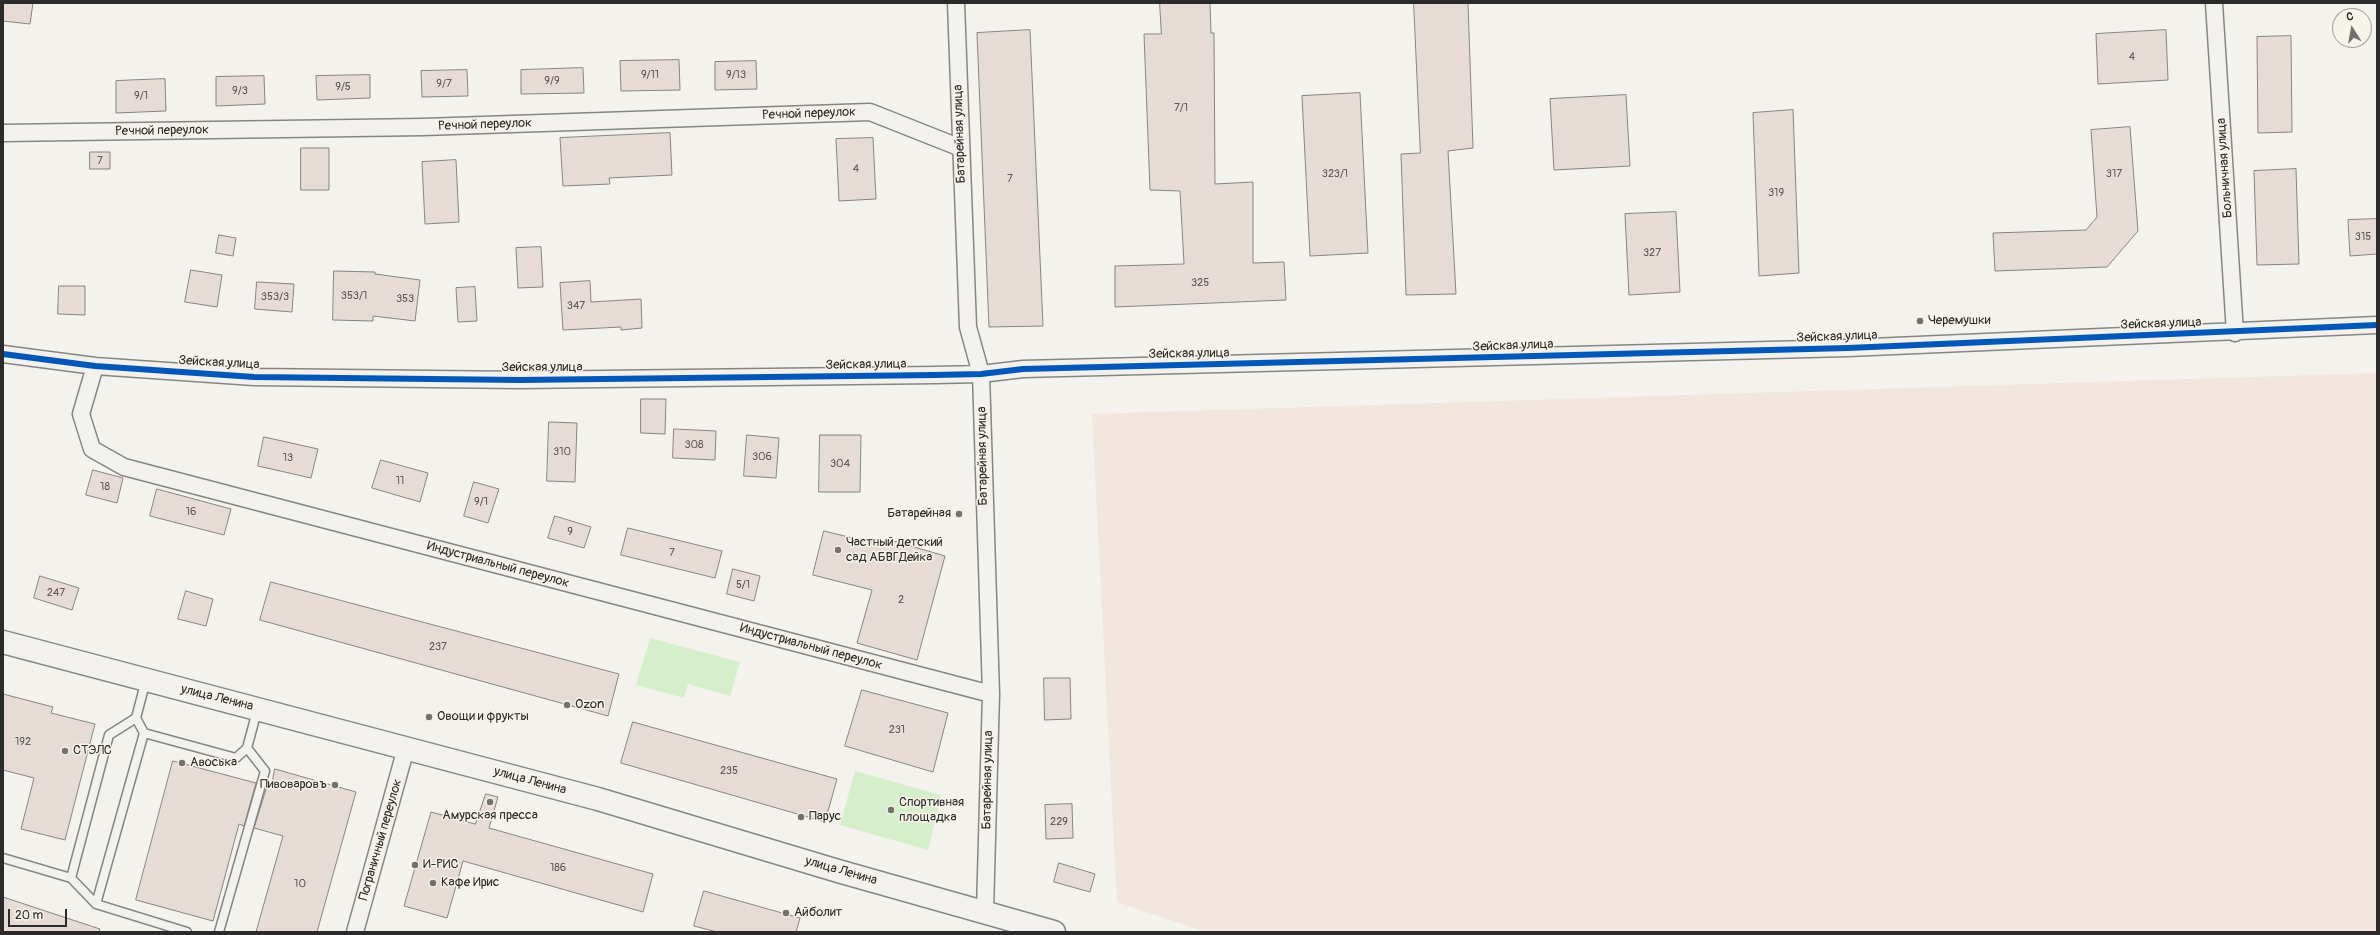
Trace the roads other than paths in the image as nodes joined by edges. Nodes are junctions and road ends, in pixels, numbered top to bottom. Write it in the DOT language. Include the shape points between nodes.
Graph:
graph roads {
  1 [pos="956,3"];
  2 [pos="2214,3"];
  3 [pos="3,133"];
  4 [pos="961,148"];
  5 [pos="2377,325"];
  6 [pos="2235,333"];
  7 [pos="3,354"];
  8 [pos="95,366"];
  9 [pos="981,374"];
  10 [pos="3,642"];
  11 [pos="146,680"];
  12 [pos="991,694"];
  13 [pos="257,708"];
  14 [pos="136,718"];
  15 [pos="144,733"];
  16 [pos="247,748"];
  17 [pos="406,748"];
  18 [pos="3,858"];
  19 [pos="71,878"];
  20 [pos="96,904"];
  21 [pos="985,911"];
  22 [pos="187,932"];
  23 [pos="219,932"];
  24 [pos="355,932"];
  25 [pos="1054,932"];
  1 -- 4 [label="street, Батарейная улица"];
  2 -- 6 [label="street, Больничная улица"];
  3 -- 4 [label="street, Речной переулок" via="424,127 870,112"];
  4 -- 9 [label="street, Батарейная улица" via="968,327"];
  5 -- 6 [label="street, Зейская улица"];
  6 -- 9 [label="street, Зейская улица" via="1848,348 1023,369"];
  7 -- 8 [label="street, Зейская улица"];
  8 -- 9 [label="street, Зейская улица" via="254,377 387,380"];
  8 -- 12 [label="street, Индустриальный переулок" via="81,414 92,449 124,466"];
  9 -- 12 [label="street, Батарейная улица"];
  10 -- 11 [label="main road, улица Ленина"];
  11 -- 13 [label="main road, улица Ленина"];
  11 -- 14 [label="lane"];
  12 -- 21 [label="street, Батарейная улица"];
  13 -- 16 [label="lane"];
  13 -- 17 [label="main road, улица Ленина"];
  14 -- 15 [label="lane"];
  14 -- 19 [label="lane" via="109,735"];
  15 -- 16 [label="lane" via="236,758"];
  15 -- 20 [label="lane"];
  16 -- 23 [label="lane" via="265,771"];
  17 -- 21 [label="main road, улица Ленина" via="598,799 838,871"];
  17 -- 24 [label="street, Пограничный переулок"];
  18 -- 19 [label="lane"];
  19 -- 20 [label="lane"];
  20 -- 22 [label="lane"];
  21 -- 25 [label="main road, улица Ленина"];
}
